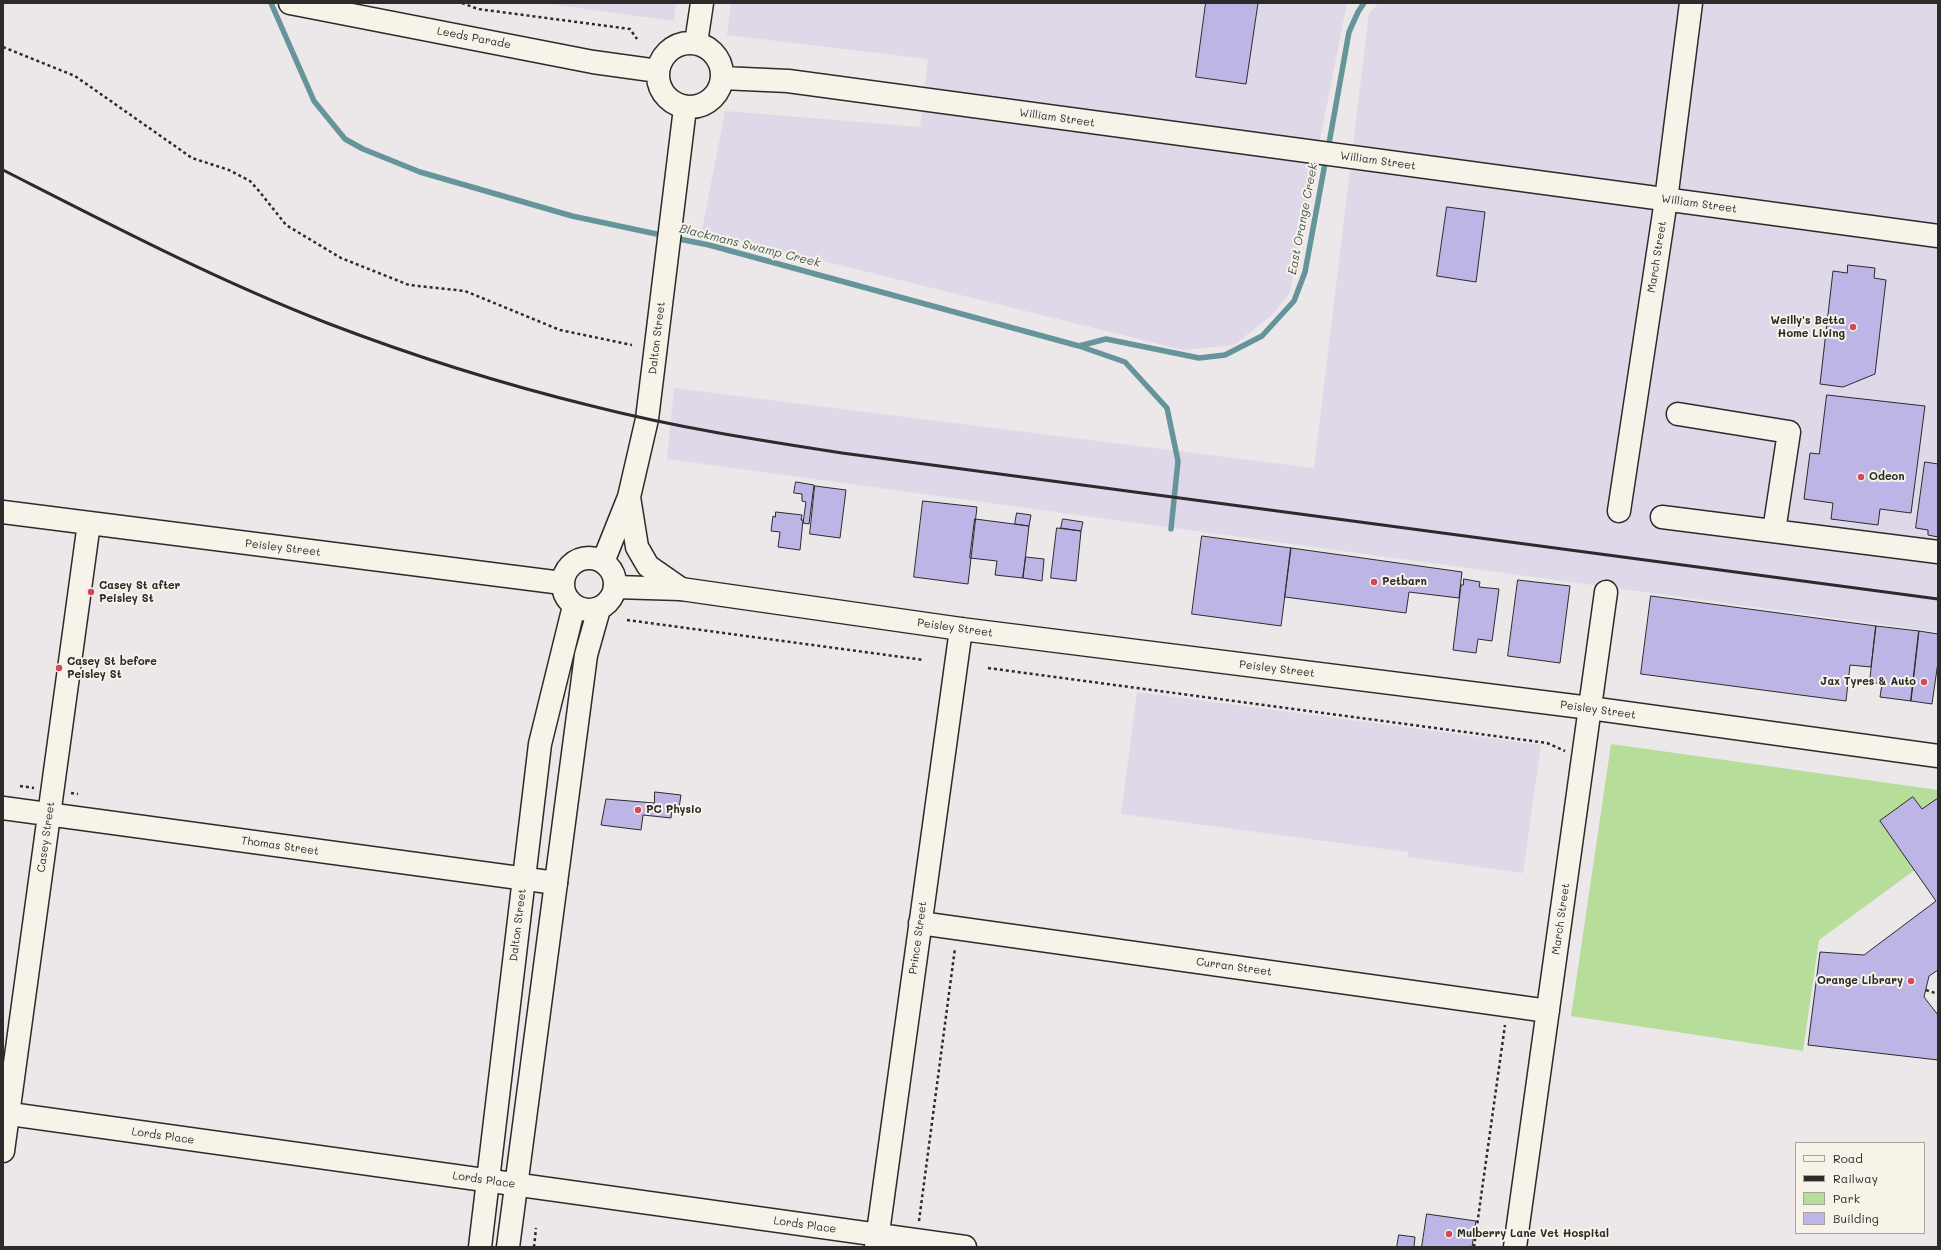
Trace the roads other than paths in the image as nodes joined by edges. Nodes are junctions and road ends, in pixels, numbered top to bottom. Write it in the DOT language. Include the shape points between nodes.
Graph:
graph roads {
  1 [pos="292,3"];
  2 [pos="702,3"];
  3 [pos="1691,3"];
  4 [pos="696,43"];
  5 [pos="658,71"];
  6 [pos="722,78"];
  7 [pos="685,108"];
  8 [pos="1666,200"];
  9 [pos="1938,236"];
  10 [pos="1678,414"];
  11 [pos="629,497"];
  12 [pos="1619,511"];
  13 [pos="3,512"];
  14 [pos="1662,517"];
  15 [pos="88,523"];
  16 [pos="1774,531"];
  17 [pos="1938,552"];
  18 [pos="603,562"];
  19 [pos="562,583"];
  20 [pos="615,587"];
  21 [pos="681,589"];
  22 [pos="1606,592"];
  23 [pos="574,606"];
  24 [pos="599,609"];
  25 [pos="961,629"];
  26 [pos="1590,708"];
  27 [pos="1938,756"];
  28 [pos="3,808"];
  29 [pos="49,815"];
  30 [pos="523,878"];
  31 [pos="556,883"];
  32 [pos="920,923"];
  33 [pos="1548,1011"];
  34 [pos="6,1114"];
  35 [pos="3,1151"];
  36 [pos="487,1181"];
  37 [pos="517,1185"];
  38 [pos="877,1241"];
  39 [pos="480,1247"];
  40 [pos="508,1247"];
  41 [pos="965,1247"];
  42 [pos="1515,1247"];
  1 -- 5 [label="street, Leeds Parade" via="593,62"];
  2 -- 4 [label="street"];
  3 -- 8 [label="street, March Street"];
  4 -- 5 [label="street" via="676,46 667,52"];
  4 -- 6 [label="street" via="705,46 718,60"];
  5 -- 7 [label="street" via="660,86 668,99"];
  6 -- 7 [label="street" via="720,88 706,104"];
  6 -- 8 [label="street, William Street" via="788,81"];
  7 -- 11 [label="street, Dalton Street" via="647,419"];
  8 -- 9 [label="street, William Street"];
  8 -- 12 [label="street, March Street"];
  10 -- 16 [label="street" via="1790,432"];
  11 -- 18 [label="street, Dalton Street"];
  11 -- 21 [label="street" via="637,547 645,562"];
  13 -- 15 [label="street, Peisley Street"];
  14 -- 16 [label="street"];
  15 -- 19 [label="street, Peisley Street"];
  15 -- 29 [label="street, Casey Street"];
  16 -- 17 [label="street"];
  18 -- 19 [label="street" via="588,558 573,563 564,575"];
  18 -- 20 [label="street" via="612,573"];
  19 -- 23 [label="street" via="565,596"];
  20 -- 21 [label="street, Peisley Street"];
  20 -- 24 [label="street" via="610,600"];
  21 -- 25 [label="street, Peisley Street"];
  22 -- 26 [label="street, March Street"];
  23 -- 24 [label="street" via="590,611"];
  23 -- 30 [label="street, Dalton Street" via="540,744"];
  24 -- 31 [label="street" via="586,654"];
  25 -- 26 [label="street, Peisley Street"];
  25 -- 32 [label="street, Prince Street"];
  26 -- 27 [label="street, Peisley Street"];
  26 -- 33 [label="street, March Street"];
  28 -- 29 [label="street, Thomas Street"];
  29 -- 30 [label="street, Thomas Street"];
  29 -- 34 [label="street, Casey Street"];
  30 -- 31 [label="street, Thomas Street"];
  30 -- 36 [label="street, Dalton Street"];
  31 -- 37 [label="street"];
  32 -- 33 [label="street, Curran Street"];
  32 -- 38 [label="street, Prince Street"];
  33 -- 42 [label="street, March Street"];
  34 -- 35 [label="street, Casey Street"];
  34 -- 36 [label="street, Lords Place"];
  36 -- 37 [label="street, Lords Place"];
  36 -- 39 [label="street, Dalton Street"];
  37 -- 38 [label="street, Lords Place"];
  37 -- 40 [label="street"];
  38 -- 41 [label="street, Lords Place"];
}
